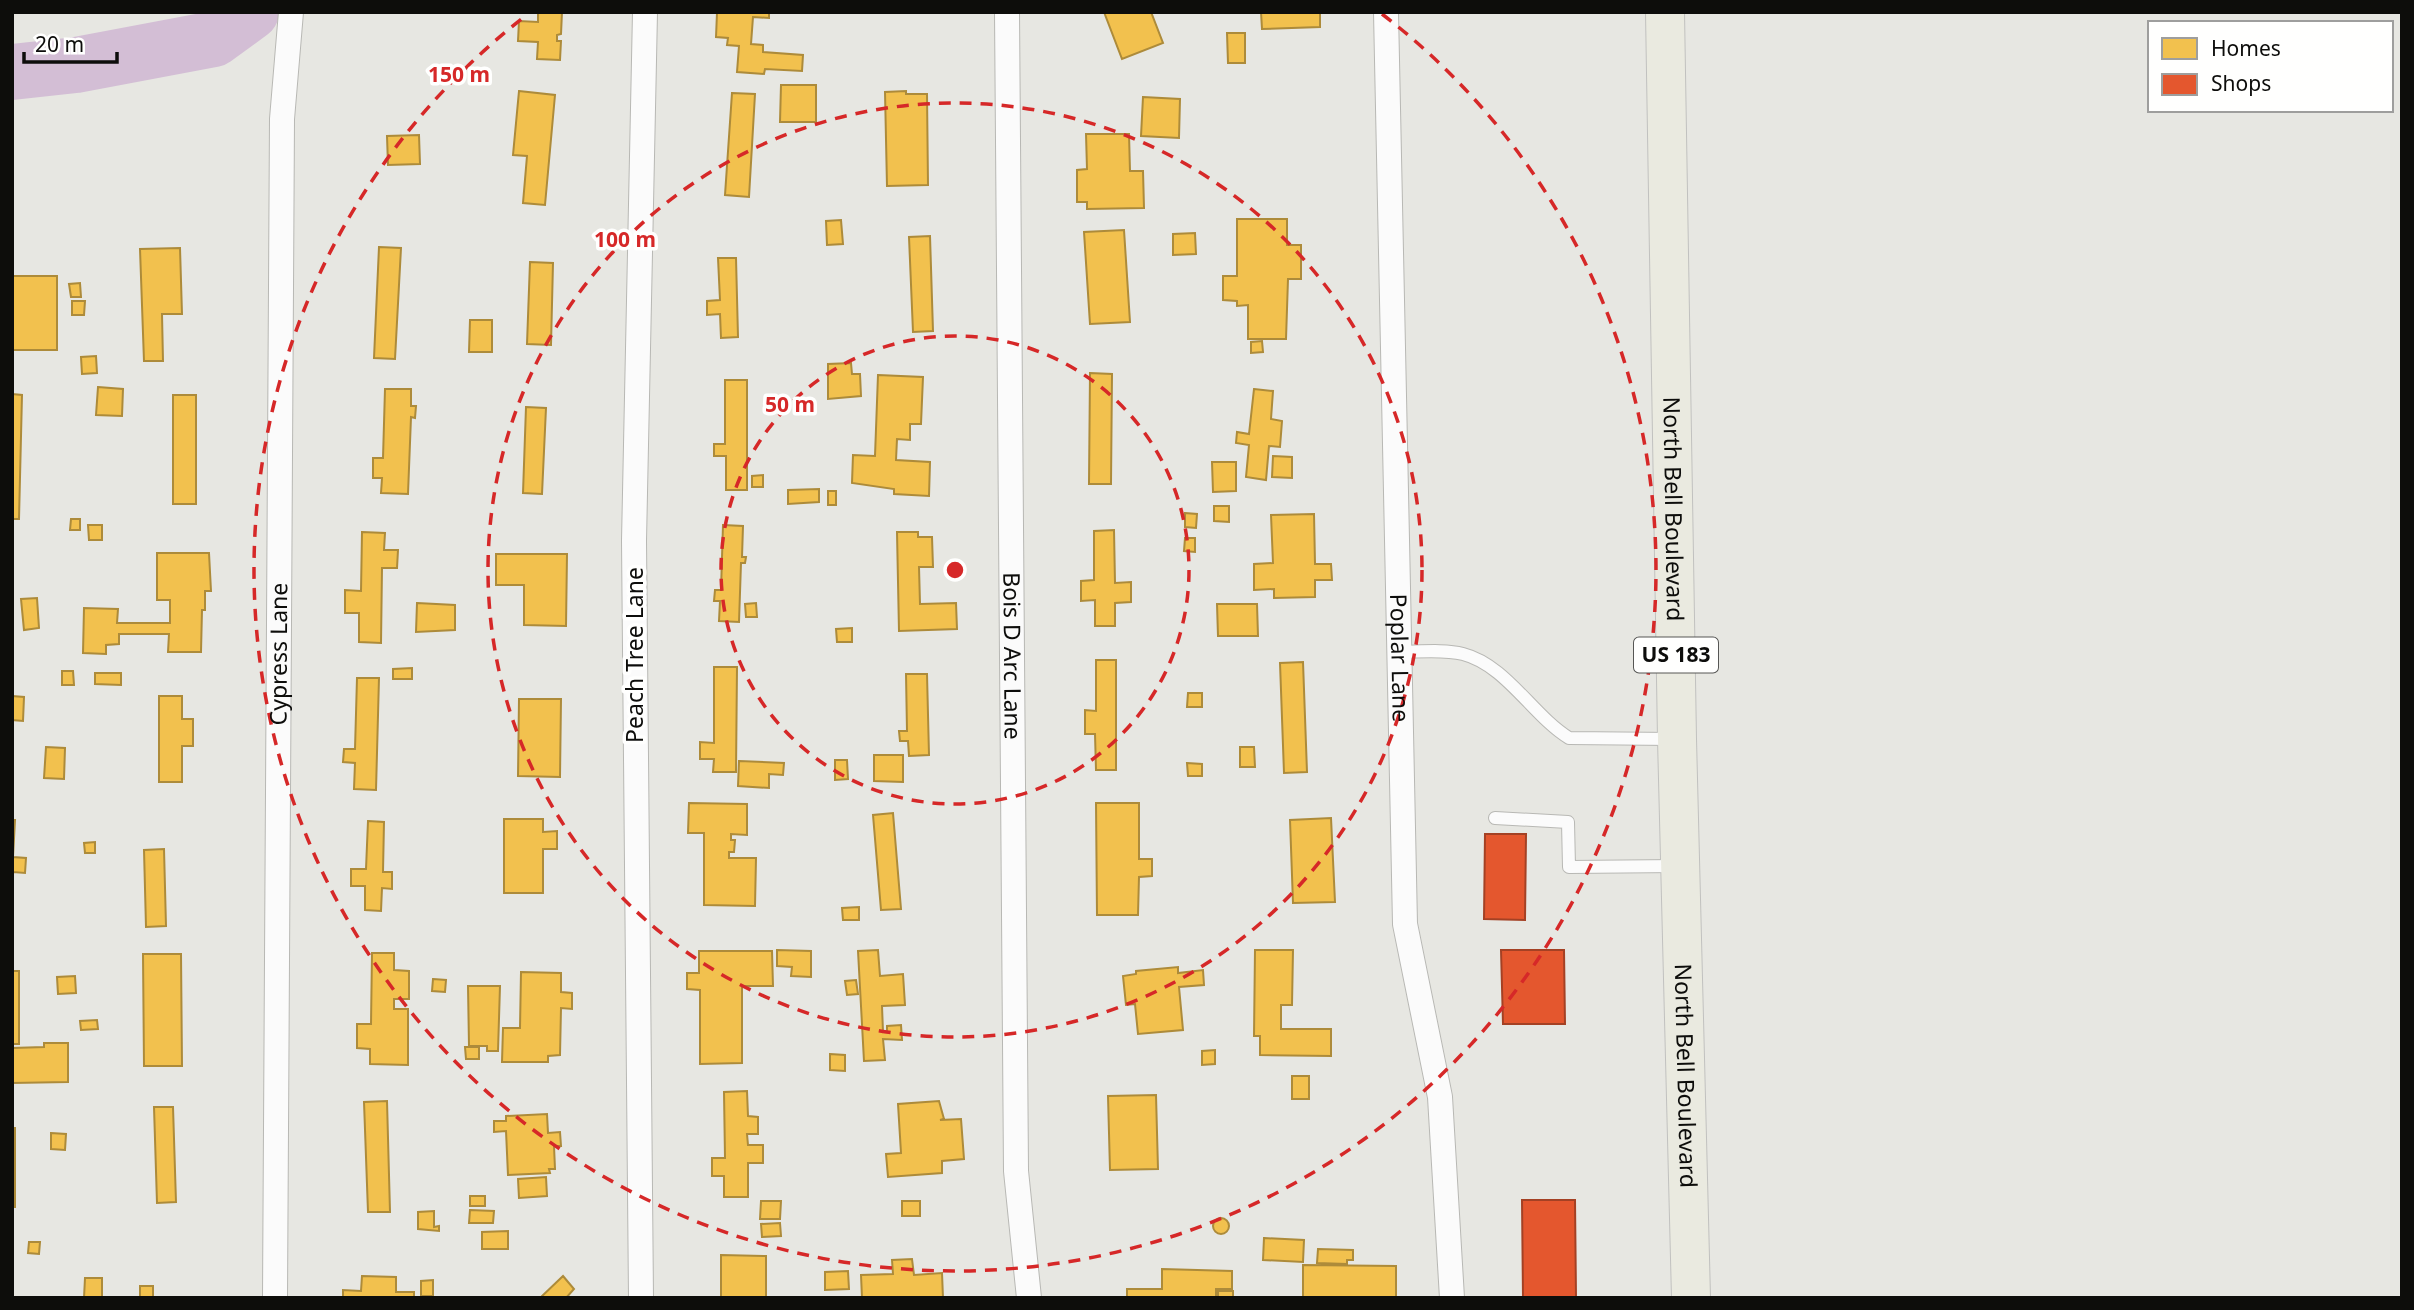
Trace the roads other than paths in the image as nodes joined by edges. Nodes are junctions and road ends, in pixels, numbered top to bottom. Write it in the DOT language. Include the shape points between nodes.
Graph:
graph roads {
  1 [pos="291,12"];
  2 [pos="645,12"];
  3 [pos="1007,12"];
  4 [pos="1387,12"];
  5 [pos="1665,12"];
  6 [pos="1398,652"];
  7 [pos="1677,739"];
  8 [pos="1495,818"];
  9 [pos="1680,866"];
  10 [pos="275,1298"];
  11 [pos="640,1298"];
  12 [pos="1029,1298"];
  13 [pos="1452,1298"];
  14 [pos="1691,1298"];
  1 -- 10 [label="street, Cypress Lane" via="282,119"];
  2 -- 11 [label="street, Peach Tree Lane" via="634,541"];
  3 -- 12 [label="street, Bois D Arc Lane" via="1016,1171"];
  4 -- 6 [label="street, Poplar Lane"];
  5 -- 7 [label="main road, North Bell Boulevard / US 183"];
  6 -- 7 [label="lane" via="1470,657 1507,681 1555,730 1569,738"];
  6 -- 13 [label="street, Poplar Lane" via="1405,925 1440,1097"];
  7 -- 9 [label="main road, North Bell Boulevard / US 183"];
  8 -- 9 [label="lane" via="1568,822 1569,867"];
  9 -- 14 [label="main road, North Bell Boulevard / US 183"];
}
